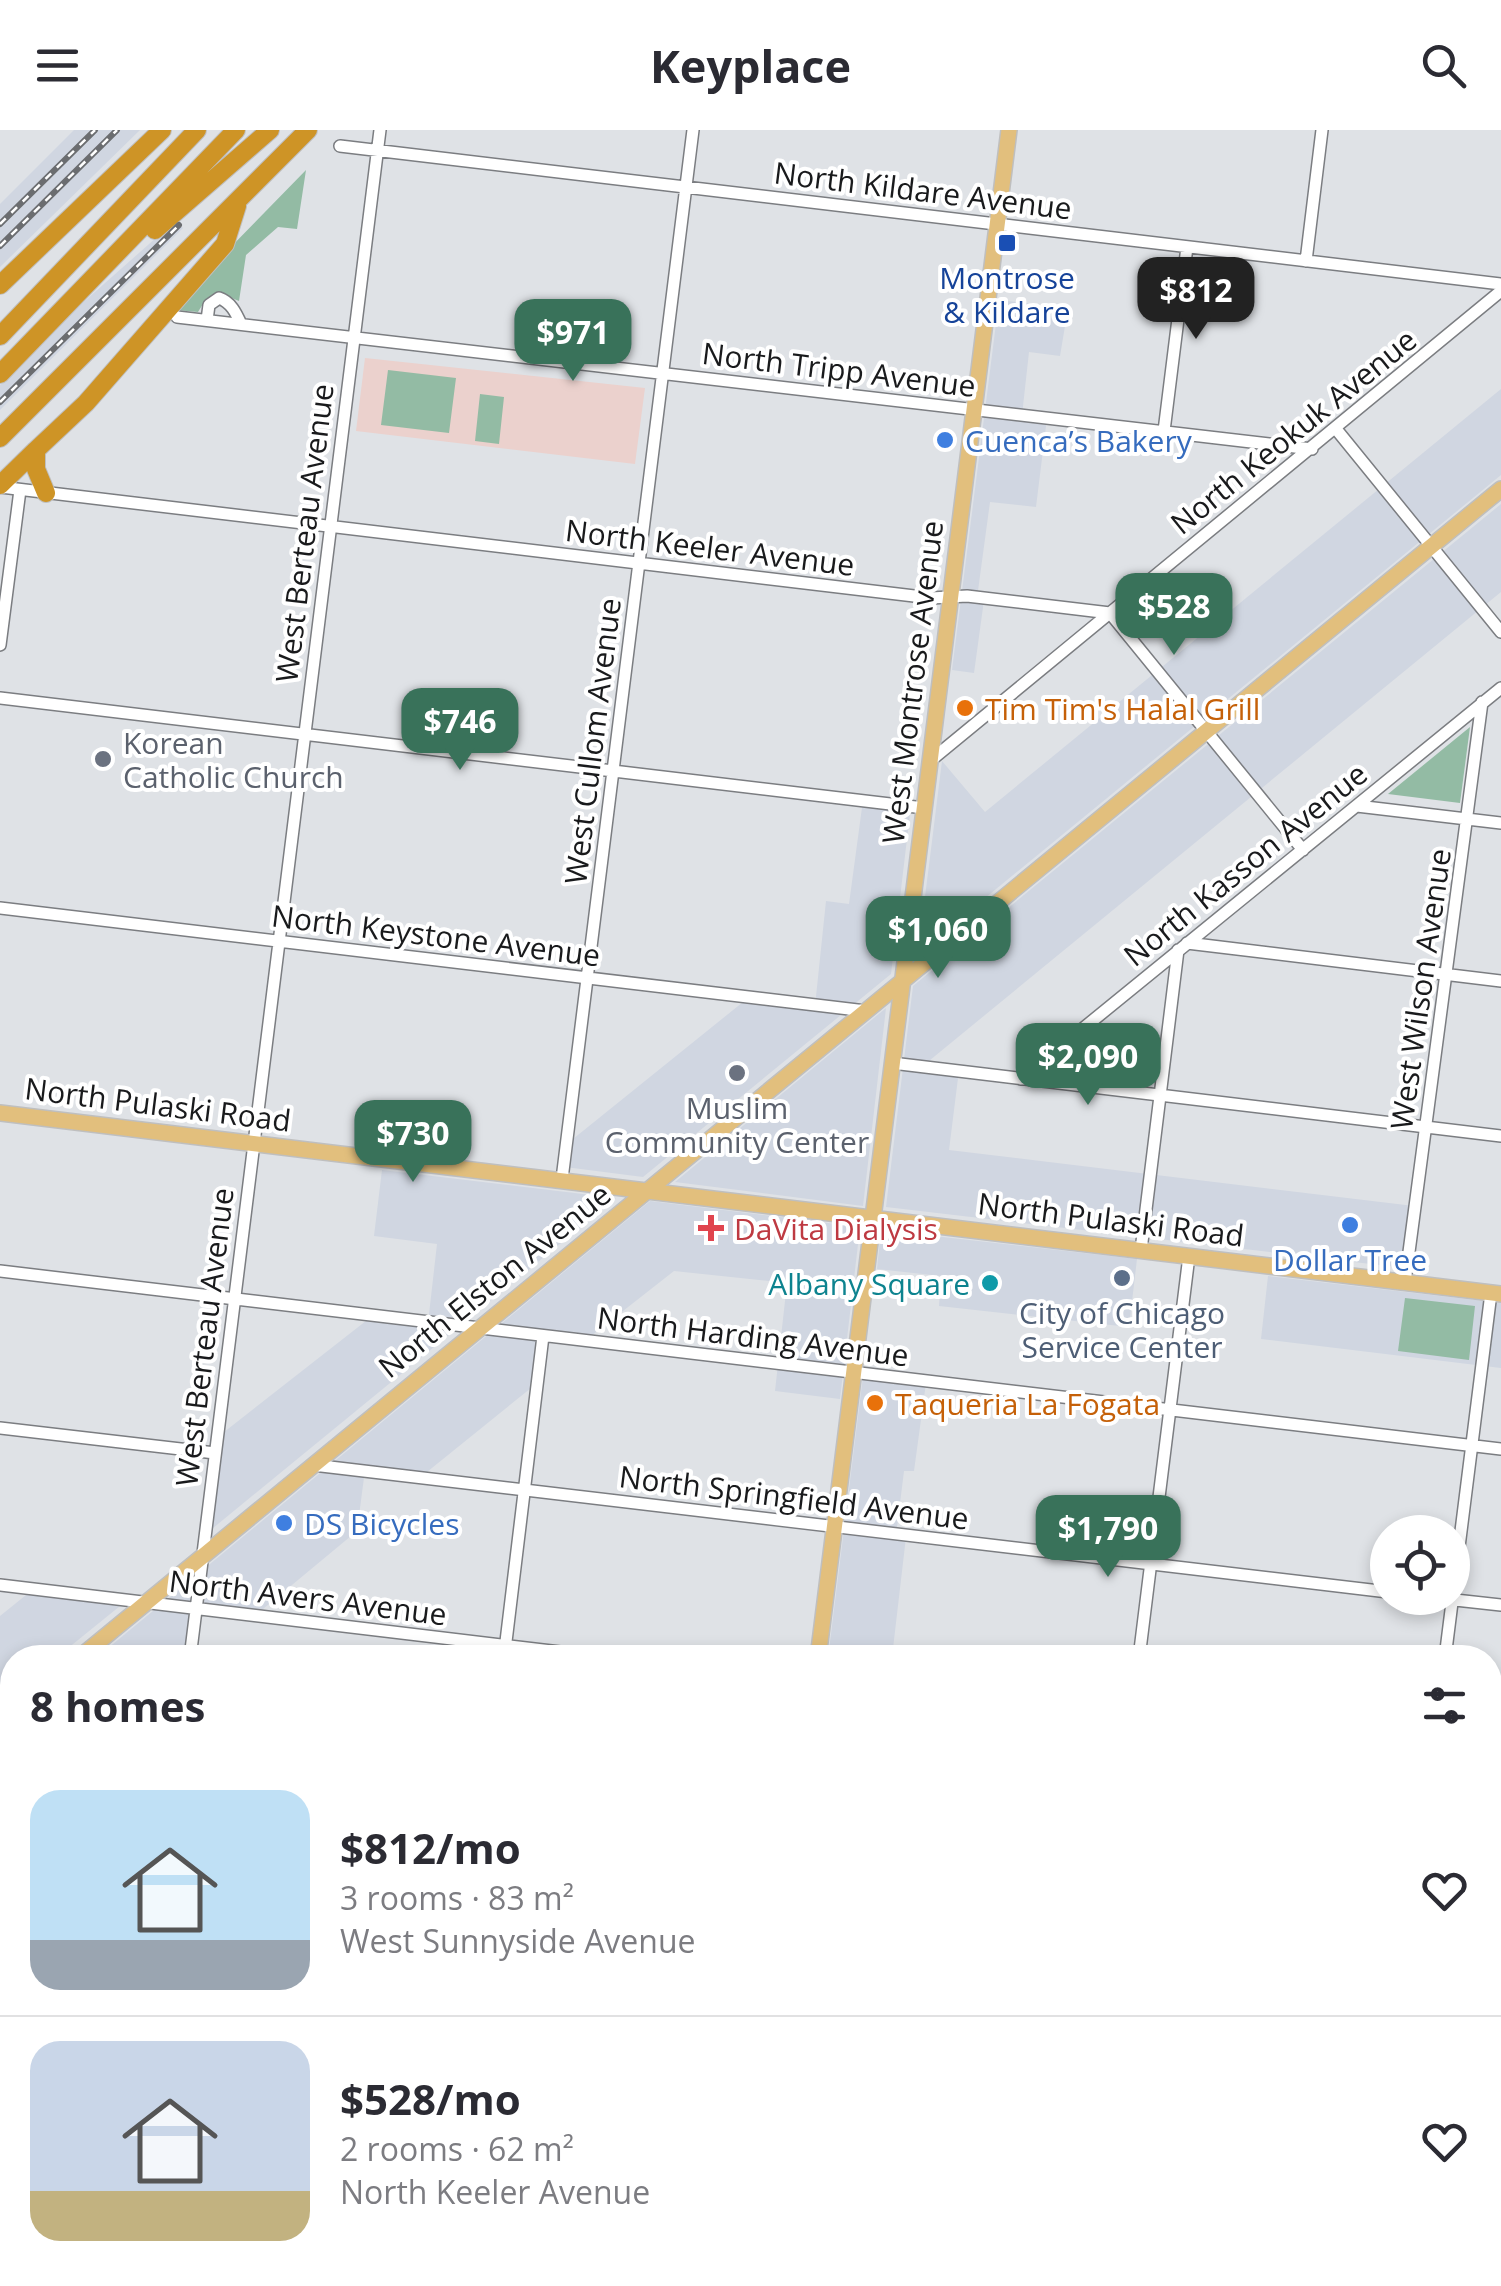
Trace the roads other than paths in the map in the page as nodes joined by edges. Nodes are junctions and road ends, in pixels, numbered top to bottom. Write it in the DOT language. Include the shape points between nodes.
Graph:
graph roads {
  1 [pos="162,130"];
  2 [pos="198,130"];
  3 [pos="236,130"];
  4 [pos="270,130"];
  5 [pos="308,130"];
  6 [pos="380,130"];
  7 [pos="693,130"];
  8 [pos="1009,130"];
  9 [pos="1322,130"];
  10 [pos="340,146"];
  11 [pos="377,150"];
  12 [pos="686,187"];
  13 [pos="238,200"];
  14 [pos="997,224"];
  15 [pos="1187,247"];
  16 [pos="120,252"];
  17 [pos="1306,261"];
  18 [pos="0,285"];
  19 [pos="1501,288"];
  20 [pos="177,317"];
  21 [pos="208,320"];
  22 [pos="241,324"];
  23 [pos="0,336"];
  24 [pos="353,337"];
  25 [pos="0,374"];
  26 [pos="662,374"];
  27 [pos="974,409"];
  28 [pos="1336,430"];
  29 [pos="1164,432"];
  30 [pos="0,438"];
  31 [pos="1312,448"];
  32 [pos="36,450"];
  33 [pos="0,486"];
  34 [pos="1501,489"];
  35 [pos="20,490"];
  36 [pos="46,493"];
  37 [pos="330,526"];
  38 [pos="1431,546"];
  39 [pos="639,564"];
  40 [pos="950,597"];
  41 [pos="1110,613"];
  42 [pos="1501,632"];
  43 [pos="0,645"];
  44 [pos="1501,688"];
  45 [pos="0,698"];
  46 [pos="1482,702"];
  47 [pos="1208,730"];
  48 [pos="304,734"];
  49 [pos="930,761"];
  50 [pos="613,771"];
  51 [pos="1357,806"];
  52 [pos="924,808"];
  53 [pos="1468,819"];
  54 [pos="1501,823"];
  55 [pos="1303,850"];
  56 [pos="0,908"];
  57 [pos="278,941"];
  58 [pos="1182,946"];
  59 [pos="1447,974"];
  60 [pos="587,978"];
  61 [pos="902,981"];
  62 [pos="1501,981"];
  63 [pos="866,1011"];
  64 [pos="892,1062"];
  65 [pos="1021,1079"];
  66 [pos="1160,1096"];
  67 [pos="0,1113"];
  68 [pos="1426,1127"];
  69 [pos="1501,1136"];
  70 [pos="253,1143"];
  71 [pos="562,1180"];
  72 [pos="646,1190"];
  73 [pos="872,1218"];
  74 [pos="1141,1250"];
  75 [pos="1189,1256"];
  76 [pos="0,1271"];
  77 [pos="1406,1282"];
  78 [pos="1496,1293"];
  79 [pos="234,1298"];
  80 [pos="478,1328"];
  81 [pos="543,1336"];
  82 [pos="853,1373"];
  83 [pos="1170,1410"];
  84 [pos="0,1428"];
  85 [pos="1472,1445"];
  86 [pos="1501,1448"];
  87 [pos="215,1452"];
  88 [pos="313,1465"];
  89 [pos="524,1490"];
  90 [pos="1463,1515"];
  91 [pos="834,1527"];
  92 [pos="202,1555"];
  93 [pos="1150,1564"];
  94 [pos="0,1585"];
  95 [pos="1370,1590"];
  96 [pos="1470,1601"];
  97 [pos="145,1603"];
  98 [pos="1501,1605"];
  99 [pos="196,1608"];
  100 [pos="1450,1615"];
  101 [pos="95,1645"];
  102 [pos="192,1645"];
  103 [pos="462,1645"];
  104 [pos="506,1645"];
  105 [pos="820,1645"];
  106 [pos="1141,1645"];
  107 [pos="1447,1645"];
  1 -- 18 [label="highway"];
  2 -- 23 [label="highway"];
  3 -- 16 [label="highway"];
  4 -- 16 [label="highway" via="153,232"];
  5 -- 13 [label="highway"];
  6 -- 11 [label="street, West Berteau Avenue"];
  7 -- 12 [label="street, West Cullom Avenue"];
  8 -- 14 [label="main road, West Montrose Avenue"];
  9 -- 17 [label="street"];
  10 -- 11 [label="street, North Kildare Avenue"];
  11 -- 12 [label="street, North Kildare Avenue"];
  11 -- 24 [label="street, West Berteau Avenue"];
  12 -- 14 [label="street, North Kildare Avenue"];
  12 -- 26 [label="street, West Cullom Avenue"];
  13 -- 30 [label="highway"];
  13 -- 32 [label="highway" via="225,244 86,403"];
  14 -- 15 [label="street, North Kildare Avenue"];
  14 -- 27 [label="main road, West Montrose Avenue"];
  15 -- 17 [label="street, North Kildare Avenue"];
  15 -- 29 [label="street"];
  16 -- 25 [label="highway"];
  17 -- 19 [label="street, North Kildare Avenue"];
  19 -- 28 [label="street, North Keokuk Avenue"];
  20 -- 21 [label="street, North Tripp Avenue"];
  21 -- 22 [label="street, North Tripp Avenue"];
  21 -- 22 [label="street, North Tripp Avenue" via="209,305 219,298"];
  22 -- 24 [label="street, North Tripp Avenue"];
  24 -- 26 [label="street, North Tripp Avenue"];
  24 -- 37 [label="street, West Berteau Avenue"];
  26 -- 27 [label="street, North Tripp Avenue"];
  26 -- 39 [label="street, West Cullom Avenue"];
  27 -- 29 [label="street, North Tripp Avenue"];
  27 -- 40 [label="main road, West Montrose Avenue"];
  28 -- 31 [label="street, North Keokuk Avenue"];
  28 -- 38 [label="street"];
  29 -- 31 [label="street, North Tripp Avenue"];
  31 -- 41 [label="street, North Keokuk Avenue"];
  32 -- 33 [label="highway"];
  32 -- 36 [label="highway"];
  33 -- 35 [label="street, North Keeler Avenue"];
  34 -- 38 [label="main road, North Elston Avenue"];
  35 -- 36 [label="street, North Keeler Avenue"];
  35 -- 43 [label="street"];
  36 -- 37 [label="street, North Keeler Avenue"];
  37 -- 39 [label="street, North Keeler Avenue"];
  37 -- 48 [label="street, West Berteau Avenue"];
  38 -- 42 [label="street"];
  38 -- 47 [label="main road, North Elston Avenue"];
  39 -- 40 [label="street, North Keeler Avenue"];
  39 -- 50 [label="street, West Cullom Avenue"];
  40 -- 41 [label="street, North Keeler Avenue"];
  40 -- 49 [label="main road, West Montrose Avenue"];
  41 -- 47 [label="street"];
  41 -- 49 [label="street, North Keokuk Avenue"];
  44 -- 46 [label="street, North Kasson Avenue"];
  45 -- 48 [label="street"];
  46 -- 51 [label="street, North Kasson Avenue"];
  46 -- 53 [label="street, West Wilson Avenue"];
  47 -- 55 [label="street"];
  47 -- 61 [label="main road, North Elston Avenue"];
  48 -- 50 [label="street"];
  48 -- 57 [label="street, West Berteau Avenue"];
  49 -- 52 [label="main road, West Montrose Avenue"];
  50 -- 52 [label="street"];
  50 -- 60 [label="street, West Cullom Avenue"];
  51 -- 53 [label="street"];
  51 -- 55 [label="street, North Kasson Avenue"];
  52 -- 61 [label="main road, West Montrose Avenue"];
  53 -- 54 [label="street"];
  53 -- 59 [label="street, West Wilson Avenue"];
  55 -- 58 [label="street, North Kasson Avenue"];
  56 -- 57 [label="street, North Keystone Avenue"];
  57 -- 60 [label="street, North Keystone Avenue"];
  57 -- 70 [label="street, West Berteau Avenue"];
  58 -- 59 [label="street"];
  58 -- 65 [label="street, North Kasson Avenue"];
  58 -- 66 [label="street"];
  59 -- 62 [label="street"];
  59 -- 68 [label="street, West Wilson Avenue"];
  60 -- 63 [label="street, North Keystone Avenue"];
  60 -- 71 [label="street, West Cullom Avenue"];
  61 -- 63 [label="main road, North Elston Avenue"];
  61 -- 64 [label="main road, West Montrose Avenue"];
  63 -- 72 [label="main road, North Elston Avenue"];
  64 -- 65 [label="street"];
  64 -- 73 [label="main road, West Montrose Avenue"];
  65 -- 66 [label="street"];
  66 -- 68 [label="street"];
  66 -- 74 [label="street"];
  67 -- 70 [label="main road, North Pulaski Road"];
  68 -- 69 [label="street"];
  68 -- 77 [label="street, West Wilson Avenue"];
  70 -- 71 [label="main road, North Pulaski Road"];
  70 -- 79 [label="street, West Berteau Avenue"];
  71 -- 72 [label="main road, North Pulaski Road"];
  72 -- 73 [label="main road, North Pulaski Road"];
  72 -- 80 [label="main road, North Elston Avenue"];
  73 -- 74 [label="main road, North Pulaski Road"];
  73 -- 82 [label="main road, West Montrose Avenue"];
  74 -- 75 [label="main road, North Pulaski Road"];
  75 -- 77 [label="main road, North Pulaski Road"];
  75 -- 83 [label="street"];
  76 -- 79 [label="street, North Harding Avenue"];
  77 -- 78 [label="main road, North Pulaski Road"];
  78 -- 85 [label="street"];
  79 -- 80 [label="street, North Harding Avenue"];
  79 -- 87 [label="street, West Berteau Avenue"];
  80 -- 81 [label="street, North Harding Avenue"];
  80 -- 88 [label="main road, North Elston Avenue"];
  81 -- 82 [label="street, North Harding Avenue"];
  81 -- 89 [label="street"];
  82 -- 83 [label="street, North Harding Avenue"];
  82 -- 91 [label="main road, West Montrose Avenue"];
  83 -- 85 [label="street, North Harding Avenue"];
  83 -- 93 [label="street"];
  84 -- 87 [label="street"];
  85 -- 86 [label="street, North Harding Avenue"];
  85 -- 90 [label="street"];
  87 -- 92 [label="street, West Berteau Avenue"];
  88 -- 89 [label="street, North Springfield Avenue"];
  88 -- 92 [label="main road, North Elston Avenue"];
  89 -- 91 [label="street, North Springfield Avenue"];
  89 -- 104 [label="street"];
  91 -- 93 [label="street, North Springfield Avenue"];
  91 -- 105 [label="main road, West Montrose Avenue"];
  92 -- 97 [label="main road, North Elston Avenue"];
  92 -- 99 [label="street, West Berteau Avenue"];
  93 -- 95 [label="street, North Springfield Avenue"];
  93 -- 106 [label="street"];
  94 -- 97 [label="street, North Avers Avenue"];
  96 -- 98 [label="street"];
  97 -- 99 [label="street, North Avers Avenue"];
  97 -- 101 [label="main road, North Elston Avenue"];
  99 -- 102 [label="street, West Berteau Avenue"];
  99 -- 103 [label="street, North Avers Avenue"];
  100 -- 107 [label="street"];
}
